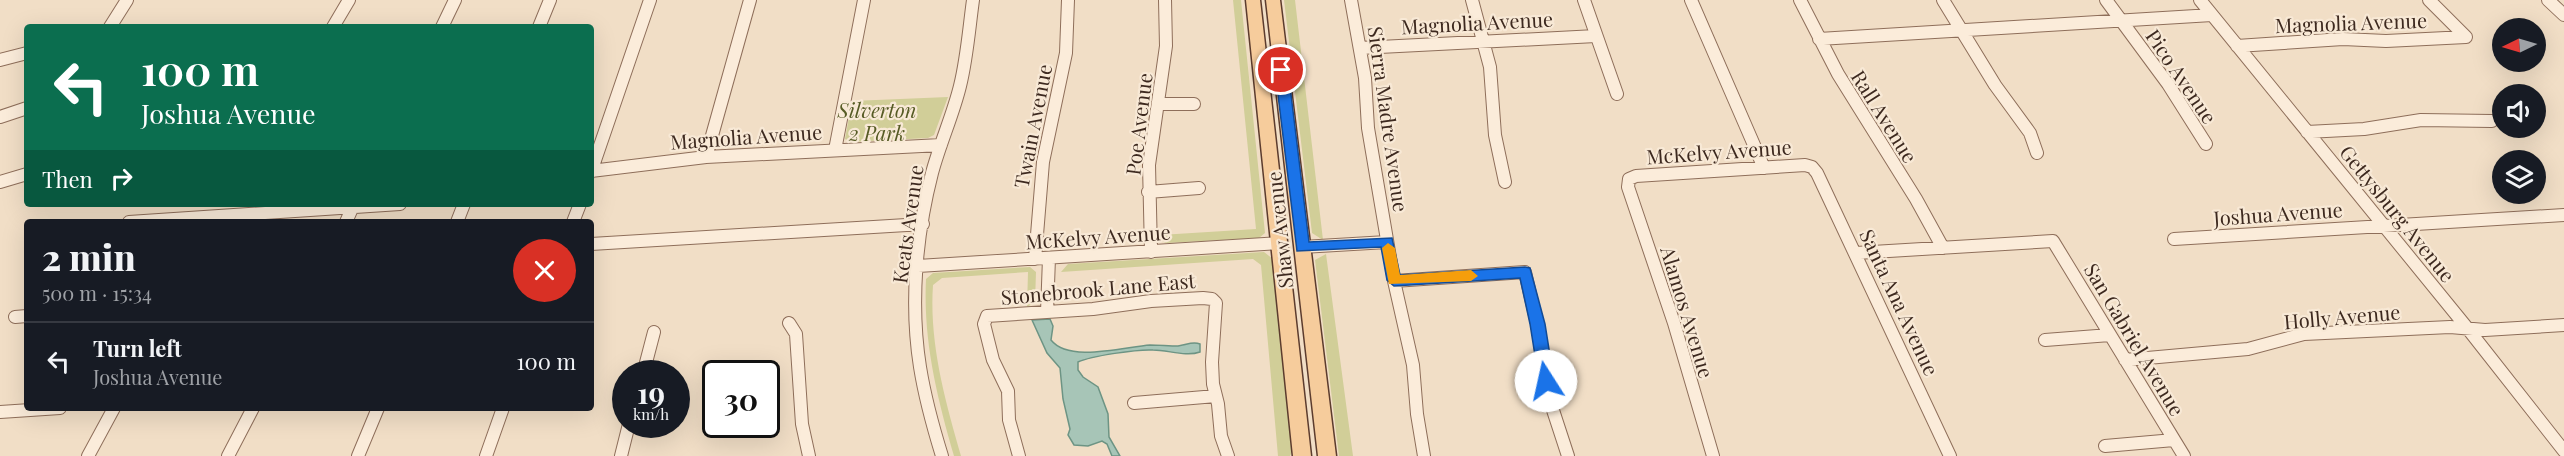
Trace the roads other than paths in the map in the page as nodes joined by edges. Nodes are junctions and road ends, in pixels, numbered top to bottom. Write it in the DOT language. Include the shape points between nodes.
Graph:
graph roads {
  1 [pos="127,0"];
  2 [pos="348,0"];
  3 [pos="455,0"];
  4 [pos="550,0"];
  5 [pos="650,0"];
  6 [pos="750,0"];
  7 [pos="864,0"];
  8 [pos="973,0"];
  9 [pos="1068,0"];
  10 [pos="1165,0"];
  11 [pos="1253,0"];
  12 [pos="1273,0"];
  13 [pos="1351,0"];
  14 [pos="1472,0"];
  15 [pos="1584,0"];
  16 [pos="1690,0"];
  17 [pos="1800,0"];
  18 [pos="1943,0"];
  19 [pos="2106,0"];
  20 [pos="2199,0"];
  21 [pos="2429,0"];
  22 [pos="2548,0"];
  23 [pos="2212,15"];
  24 [pos="2564,15"];
  25 [pos="2121,21"];
  26 [pos="112,24"];
  27 [pos="335,24"];
  28 [pos="443,24"];
  29 [pos="540,24"];
  30 [pos="1961,29"];
  31 [pos="1596,36"];
  32 [pos="1820,39"];
  33 [pos="1483,42"];
  34 [pos="2237,46"];
  35 [pos="1360,48"];
  36 [pos="24,54"];
  37 [pos="0,60"];
  38 [pos="1617,93"];
  39 [pos="1159,104"];
  40 [pos="1194,104"];
  41 [pos="24,109"];
  42 [pos="0,117"];
  43 [pos="2492,122"];
  44 [pos="2307,132"];
  45 [pos="2206,144"];
  46 [pos="941,145"];
  47 [pos="835,150"];
  48 [pos="1270,153"];
  49 [pos="2037,153"];
  50 [pos="706,157"];
  51 [pos="594,163"];
  52 [pos="1812,167"];
  53 [pos="1764,168"];
  54 [pos="594,172"];
  55 [pos="24,175"];
  56 [pos="1629,179"];
  57 [pos="0,182"];
  58 [pos="1505,182"];
  59 [pos="1199,188"];
  60 [pos="1148,192"];
  61 [pos="343,207"];
  62 [pos="2564,215"];
  63 [pos="222,219"];
  64 [pos="923,224"];
  65 [pos="2383,226"];
  66 [pos="2174,239"];
  67 [pos="1387,242"];
  68 [pos="1280,243"];
  69 [pos="594,244"];
  70 [pos="1302,248"];
  71 [pos="1943,248"];
  72 [pos="1151,252"];
  73 [pos="1856,253"];
  74 [pos="1049,258"];
  75 [pos="1035,259"];
  76 [pos="918,266"];
  77 [pos="1394,280"];
  78 [pos="1047,312"];
  79 [pos="789,323"];
  80 [pos="2564,325"];
  81 [pos="2468,329"];
  82 [pos="654,332"];
  83 [pos="2110,335"];
  84 [pos="2045,340"];
  85 [pos="1314,350"];
  86 [pos="647,360"];
  87 [pos="2125,360"];
  88 [pos="1216,396"];
  89 [pos="1134,403"];
  90 [pos="24,410"];
  91 [pos="112,411"];
  92 [pos="251,411"];
  93 [pos="377,411"];
  94 [pos="502,411"];
  95 [pos="0,412"];
  96 [pos="626,438"];
  97 [pos="2174,440"];
  98 [pos="2105,446"];
  99 [pos="2564,451"];
  100 [pos="88,456"];
  101 [pos="228,456"];
  102 [pos="358,456"];
  103 [pos="486,456"];
  104 [pos="621,456"];
  105 [pos="808,456"];
  106 [pos="942,456"];
  107 [pos="1019,456"];
  108 [pos="1228,456"];
  109 [pos="1302,456"];
  110 [pos="1326,456"];
  111 [pos="1424,456"];
  112 [pos="1568,456"];
  113 [pos="1713,456"];
  114 [pos="1950,456"];
  115 [pos="2184,456"];
  1 -- 26 [label="street"];
  2 -- 27 [label="street"];
  3 -- 28 [label="street"];
  4 -- 29 [label="street"];
  5 -- 51 [label="street"];
  6 -- 50 [label="street"];
  7 -- 47 [label="street"];
  8 -- 46 [label="street, Keats Avenue" via="960,86"];
  9 -- 75 [label="street, Twain Avenue" via="1066,53 1043,162"];
  10 -- 39 [label="street, Poe Avenue" via="1166,46"];
  11 -- 48 [label="main road, Shaw Avenue"];
  12 -- 70 [label="main road, Shaw Avenue"];
  13 -- 35 [label="street, Sierra Madre Avenue"];
  14 -- 33 [label="street"];
  15 -- 31 [label="street"];
  16 -- 53 [label="street"];
  17 -- 32 [label="street, Rall Avenue"];
  18 -- 30 [label="street"];
  19 -- 25 [label="street, Pico Avenue"];
  20 -- 23 [label="street, Gettysburg Avenue"];
  21 -- 34 [label="street, Magnolia Avenue" via="2466,37"];
  22 -- 24 [label="street"];
  23 -- 25 [label="street"];
  23 -- 34 [label="street, Gettysburg Avenue"];
  25 -- 30 [label="street"];
  25 -- 45 [label="street, Pico Avenue"];
  30 -- 32 [label="street"];
  30 -- 49 [label="street" via="2030,133"];
  31 -- 33 [label="street, Magnolia Avenue"];
  31 -- 38 [label="street"];
  32 -- 71 [label="street, Rall Avenue"];
  33 -- 35 [label="street, Magnolia Avenue"];
  33 -- 58 [label="street"];
  34 -- 44 [label="street, Gettysburg Avenue"];
  35 -- 67 [label="street, Sierra Madre Avenue" via="1368,128"];
  36 -- 37 [label="street"];
  39 -- 40 [label="street"];
  39 -- 60 [label="street, Poe Avenue"];
  41 -- 42 [label="street"];
  43 -- 44 [label="street" via="2421,120"];
  44 -- 65 [label="street, Gettysburg Avenue"];
  46 -- 47 [label="street, Magnolia Avenue"];
  46 -- 64 [label="street, Keats Avenue"];
  47 -- 50 [label="street, Magnolia Avenue"];
  48 -- 68 [label="main road, Shaw Avenue"];
  48 -- 70 [label="main road" via="1284,187 1290,234"];
  50 -- 54 [label="street, Magnolia Avenue"];
  52 -- 53 [label="street, McKelvy Avenue"];
  52 -- 73 [label="street, Santa Ana Avenue"];
  53 -- 56 [label="street, McKelvy Avenue"];
  55 -- 57 [label="street"];
  56 -- 113 [label="street, Alamos Avenue" via="1628,188 1674,323"];
  59 -- 60 [label="street"];
  60 -- 72 [label="street, Poe Avenue"];
  61 -- 63 [label="street"];
  62 -- 65 [label="street, Joshua Avenue"];
  64 -- 69 [label="street"];
  64 -- 76 [label="street, Keats Avenue"];
  65 -- 66 [label="street, Joshua Avenue"];
  65 -- 81 [label="street, Gettysburg Avenue"];
  67 -- 70 [label="street"];
  67 -- 77 [label="street, Sierra Madre Avenue"];
  68 -- 72 [label="street, McKelvy Avenue"];
  68 -- 85 [label="main road" via="1292,252 1300,313"];
  68 -- 109 [label="main road, Shaw Avenue"];
  70 -- 85 [label="main road, Shaw Avenue"];
  71 -- 73 [label="street"];
  71 -- 83 [label="street, San Gabriel Avenue" via="2053,242"];
  72 -- 74 [label="street, McKelvy Avenue"];
  73 -- 114 [label="street, Santa Ana Avenue"];
  74 -- 75 [label="street, McKelvy Avenue"];
  74 -- 78 [label="street"];
  75 -- 76 [label="street, McKelvy Avenue"];
  76 -- 106 [label="street, Keats Avenue" via="918,355"];
  77 -- 111 [label="street, Sierra Madre Avenue" via="1413,365"];
  77 -- 112 [label="street" via="1525,272 1550,401"];
  78 -- 88 [label="street, Stonebrook Lane East" via="1212,299 1217,310 1212,363"];
  78 -- 107 [label="street, Stonebrook Lane East" via="987,316 984,324 990,351 1008,391 1009,420"];
  79 -- 105 [label="street" via="796,334"];
  80 -- 81 [label="street, Holly Avenue"];
  81 -- 87 [label="street, Holly Avenue" via="2304,334 2248,349"];
  81 -- 99 [label="street, Gettysburg Avenue"];
  82 -- 86 [label="street"];
  83 -- 84 [label="street"];
  83 -- 87 [label="street, San Gabriel Avenue"];
  85 -- 110 [label="main road, Shaw Avenue"];
  87 -- 97 [label="street, San Gabriel Avenue"];
  88 -- 89 [label="street"];
  88 -- 108 [label="street"];
  90 -- 95 [label="street"];
  91 -- 100 [label="street"];
  92 -- 101 [label="street"];
  93 -- 102 [label="street"];
  94 -- 103 [label="street"];
  96 -- 104 [label="street"];
  97 -- 98 [label="street"];
  97 -- 115 [label="street, San Gabriel Avenue"];
}
